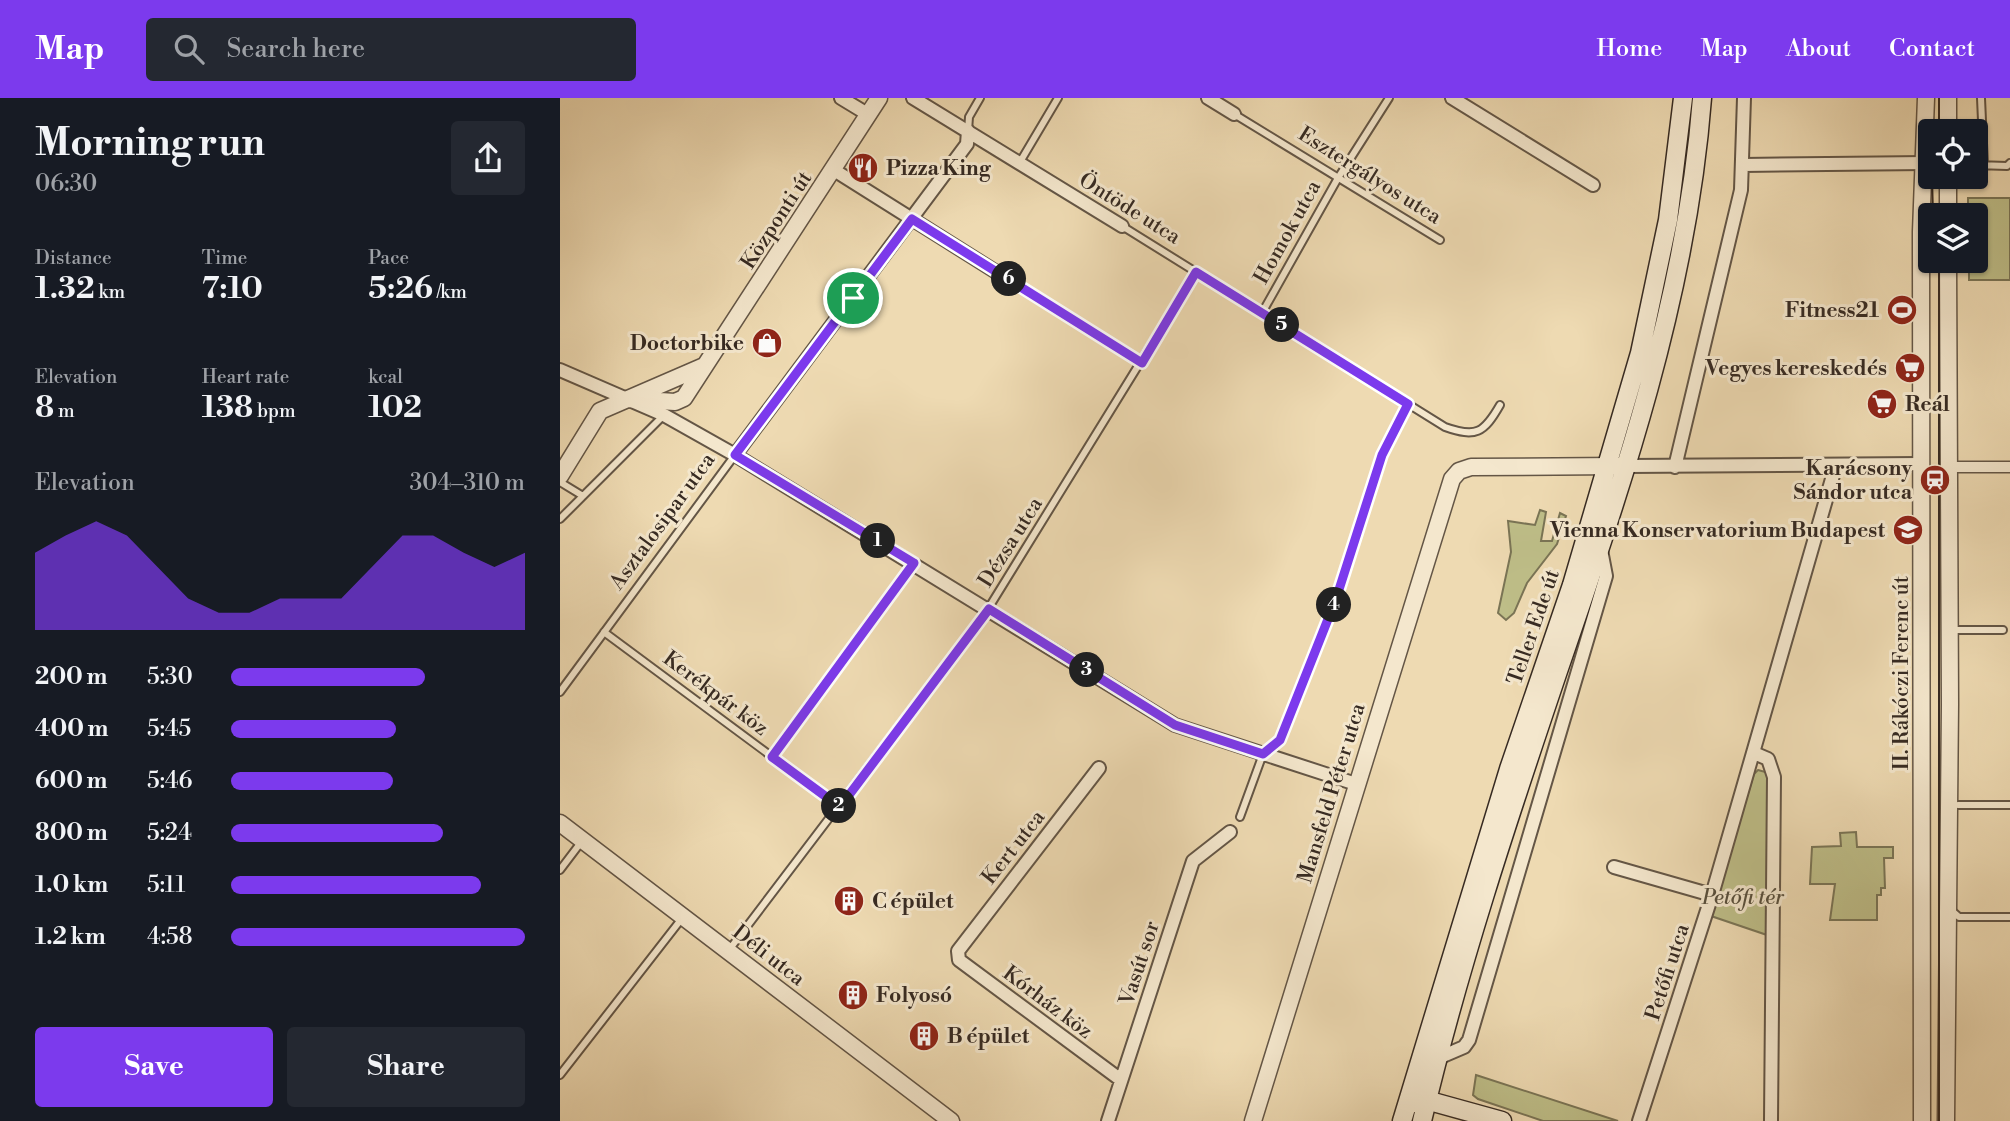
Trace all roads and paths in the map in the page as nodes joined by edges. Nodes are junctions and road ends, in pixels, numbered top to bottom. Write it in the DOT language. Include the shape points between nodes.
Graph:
graph roads {
  1 [pos="841,98"];
  2 [pos="879,98"];
  3 [pos="913,98"];
  4 [pos="980,98"];
  5 [pos="1058,98"];
  6 [pos="1208,98"];
  7 [pos="1388,98"];
  8 [pos="1452,98"];
  9 [pos="1683,98"];
  10 [pos="1702,98"];
  11 [pos="1745,98"];
  12 [pos="1926,98"];
  13 [pos="1948,98"];
  14 [pos="1981,98"];
  15 [pos="1234,114"];
  16 [pos="869,115"];
  17 [pos="1926,119"];
  18 [pos="1948,119"];
  19 [pos="1982,119"];
  20 [pos="968,131"];
  21 [pos="1019,163"];
  22 [pos="1918,163"];
  23 [pos="2010,163"];
  24 [pos="1743,165"];
  25 [pos="1988,166"];
  26 [pos="834,170"];
  27 [pos="1338,178"];
  28 [pos="1594,185"];
  29 [pos="1924,189"];
  30 [pos="912,219"];
  31 [pos="1122,226"];
  32 [pos="1440,240"];
  33 [pos="1196,272"];
  34 [pos="1948,273"];
  35 [pos="1001,275"];
  36 [pos="1262,313"];
  37 [pos="1142,363"];
  38 [pos="560,370"];
  39 [pos="629,399"];
  40 [pos="1408,404"];
  41 [pos="1500,405"];
  42 [pos="664,415"];
  43 [pos="735,455"];
  44 [pos="1921,464"];
  45 [pos="1836,465"];
  46 [pos="1628,466"];
  47 [pos="1608,467"];
  48 [pos="1675,467"];
  49 [pos="1955,467"];
  50 [pos="2010,467"];
  51 [pos="560,476"];
  52 [pos="560,482"];
  53 [pos="583,496"];
  54 [pos="560,519"];
  55 [pos="1600,548"];
  56 [pos="914,563"];
  57 [pos="989,609"];
  58 [pos="1950,630"];
  59 [pos="2003,630"];
  60 [pos="604,632"];
  61 [pos="560,692"];
  62 [pos="1754,753"];
  63 [pos="1263,754"];
  64 [pos="772,757"];
  65 [pos="1099,768"];
  66 [pos="1356,784"];
  67 [pos="1958,805"];
  68 [pos="2010,805"];
  69 [pos="840,807"];
  70 [pos="1240,817"];
  71 [pos="560,823"];
  72 [pos="1230,832"];
  73 [pos="583,840"];
  74 [pos="1614,867"];
  75 [pos="560,870"];
  76 [pos="1712,895"];
  77 [pos="1946,899"];
  78 [pos="684,915"];
  79 [pos="1968,917"];
  80 [pos="2010,918"];
  81 [pos="1947,941"];
  82 [pos="729,950"];
  83 [pos="958,951"];
  84 [pos="1436,1059"];
  85 [pos="560,1075"];
  86 [pos="1121,1080"];
  87 [pos="1426,1100"];
  88 [pos="1404,1115"];
  89 [pos="951,1121"];
  90 [pos="1108,1121"];
  91 [pos="1253,1121"];
  92 [pos="1422,1121"];
  93 [pos="1502,1121"];
  94 [pos="1639,1121"];
  95 [pos="1771,1121"];
  96 [pos="1922,1121"];
  97 [pos="1946,1121"];
  1 -- 16 [label="street"];
  2 -- 16 [label="street, Központi út"];
  3 -- 20 [label="street, Öntöde utca"];
  4 -- 20 [label="lane, Asztalosipar utca" via="969,117"];
  5 -- 21 [label="lane"];
  6 -- 15 [label="street, Esztergályos utca"];
  7 -- 27 [label="lane, Homok utca"];
  8 -- 28 [label="street"];
  9 -- 47 [label="main road, Teller Ede út" via="1666,233 1640,353"];
  10 -- 46 [label="main road, Teller Ede út" via="1686,227"];
  11 -- 24 [label="street"];
  12 -- 17 [label="street, II. Rákóczi Ferenc út"];
  13 -- 18 [label="street"];
  14 -- 19 [label="lane"];
  15 -- 27 [label="lane, Esztergályos utca"];
  16 -- 26 [label="street, Központi út"];
  20 -- 21 [label="street, Öntöde utca"];
  20 -- 30 [label="street, Asztalosipar utca" via="967,144"];
  21 -- 31 [label="street, Öntöde utca"];
  22 -- 24 [label="street"];
  23 -- 25 [label="lane"];
  24 -- 48 [label="street" via="1741,190"];
  26 -- 30 [label="street"];
  26 -- 39 [label="street, Központi út" via="684,398 675,402"];
  27 -- 32 [label="lane, Esztergályos utca"];
  27 -- 36 [label="lane, Homok utca"];
  29 -- 44 [label="street, II. Rákóczi Ferenc út"];
  30 -- 35 [label="street"];
  30 -- 43 [label="street, Asztalosipar utca"];
  31 -- 33 [label="lane, Öntöde utca"];
  33 -- 36 [label="lane, Öntöde utca"];
  33 -- 37 [label="lane, Dézsa utca"];
  34 -- 58 [label="street"];
  35 -- 37 [label="lane"];
  36 -- 40 [label="lane, Öntöde utca"];
  37 -- 57 [label="lane, Dézsa utca"];
  38 -- 39 [label="street"];
  39 -- 42 [label="street"];
  39 -- 51 [label="street, Központi út" via="600,411"];
  40 -- 41 [label="lane, Öntöde utca" via="1462,433 1489,426"];
  40 -- 63 [label="lane" via="1382,455 1336,599 1280,740"];
  42 -- 43 [label="street"];
  42 -- 53 [label="lane"];
  43 -- 56 [label="street"];
  43 -- 60 [label="lane, Asztalosipar utca"];
  44 -- 45 [label="street"];
  44 -- 96 [label="street, II. Rákóczi Ferenc út"];
  45 -- 48 [label="street"];
  45 -- 62 [label="street, Petőfi utca"];
  46 -- 47 [label="street"];
  46 -- 48 [label="street"];
  46 -- 55 [label="main road, Teller Ede út"];
  47 -- 66 [label="street, Mansfeld Péter utca" via="1471,467 1451,479"];
  47 -- 88 [label="main road, Teller Ede út" via="1508,769"];
  49 -- 50 [label="street"];
  52 -- 53 [label="lane"];
  53 -- 54 [label="lane"];
  55 -- 84 [label="main road, Teller Ede út" via="1523,774"];
  55 -- 84 [label="street, Teller Ede út" via="1606,576 1469,1040 1464,1047"];
  56 -- 57 [label="street"];
  56 -- 64 [label="lane"];
  57 -- 63 [label="street" via="1175,725"];
  57 -- 69 [label="lane, Dézsa utca"];
  58 -- 59 [label="lane"];
  58 -- 77 [label="street"];
  60 -- 61 [label="lane, Asztalosipar utca"];
  60 -- 64 [label="lane, Kerékpár köz"];
  62 -- 76 [label="street, Petőfi utca"];
  62 -- 95 [label="street" via="1768,759 1774,777"];
  63 -- 66 [label="street"];
  63 -- 70 [label="lane"];
  64 -- 69 [label="lane, Kerékpár köz"];
  65 -- 83 [label="street, Kert utca"];
  66 -- 91 [label="street, Mansfeld Péter utca"];
  67 -- 68 [label="lane"];
  69 -- 82 [label="lane, Dézsa utca"];
  71 -- 73 [label="street, Déli utca"];
  72 -- 86 [label="street, Vasút sor" via="1193,861"];
  73 -- 75 [label="lane"];
  73 -- 78 [label="street, Déli utca"];
  74 -- 76 [label="street"];
  76 -- 94 [label="street, Petőfi utca"];
  77 -- 79 [label="lane" via="1959,917"];
  77 -- 81 [label="street"];
  78 -- 82 [label="street, Déli utca"];
  78 -- 85 [label="lane"];
  79 -- 80 [label="lane"];
  79 -- 81 [label="lane" via="1953,927"];
  81 -- 97 [label="street"];
  82 -- 89 [label="street, Déli utca"];
  83 -- 86 [label="street, Kórház köz" via="959,960"];
  84 -- 87 [label="main road, Teller Ede út"];
  86 -- 90 [label="street, Vasút sor"];
  87 -- 88 [label="main road"];
  87 -- 92 [label="main road, Teller Ede út"];
  87 -- 93 [label="main road"];
}
